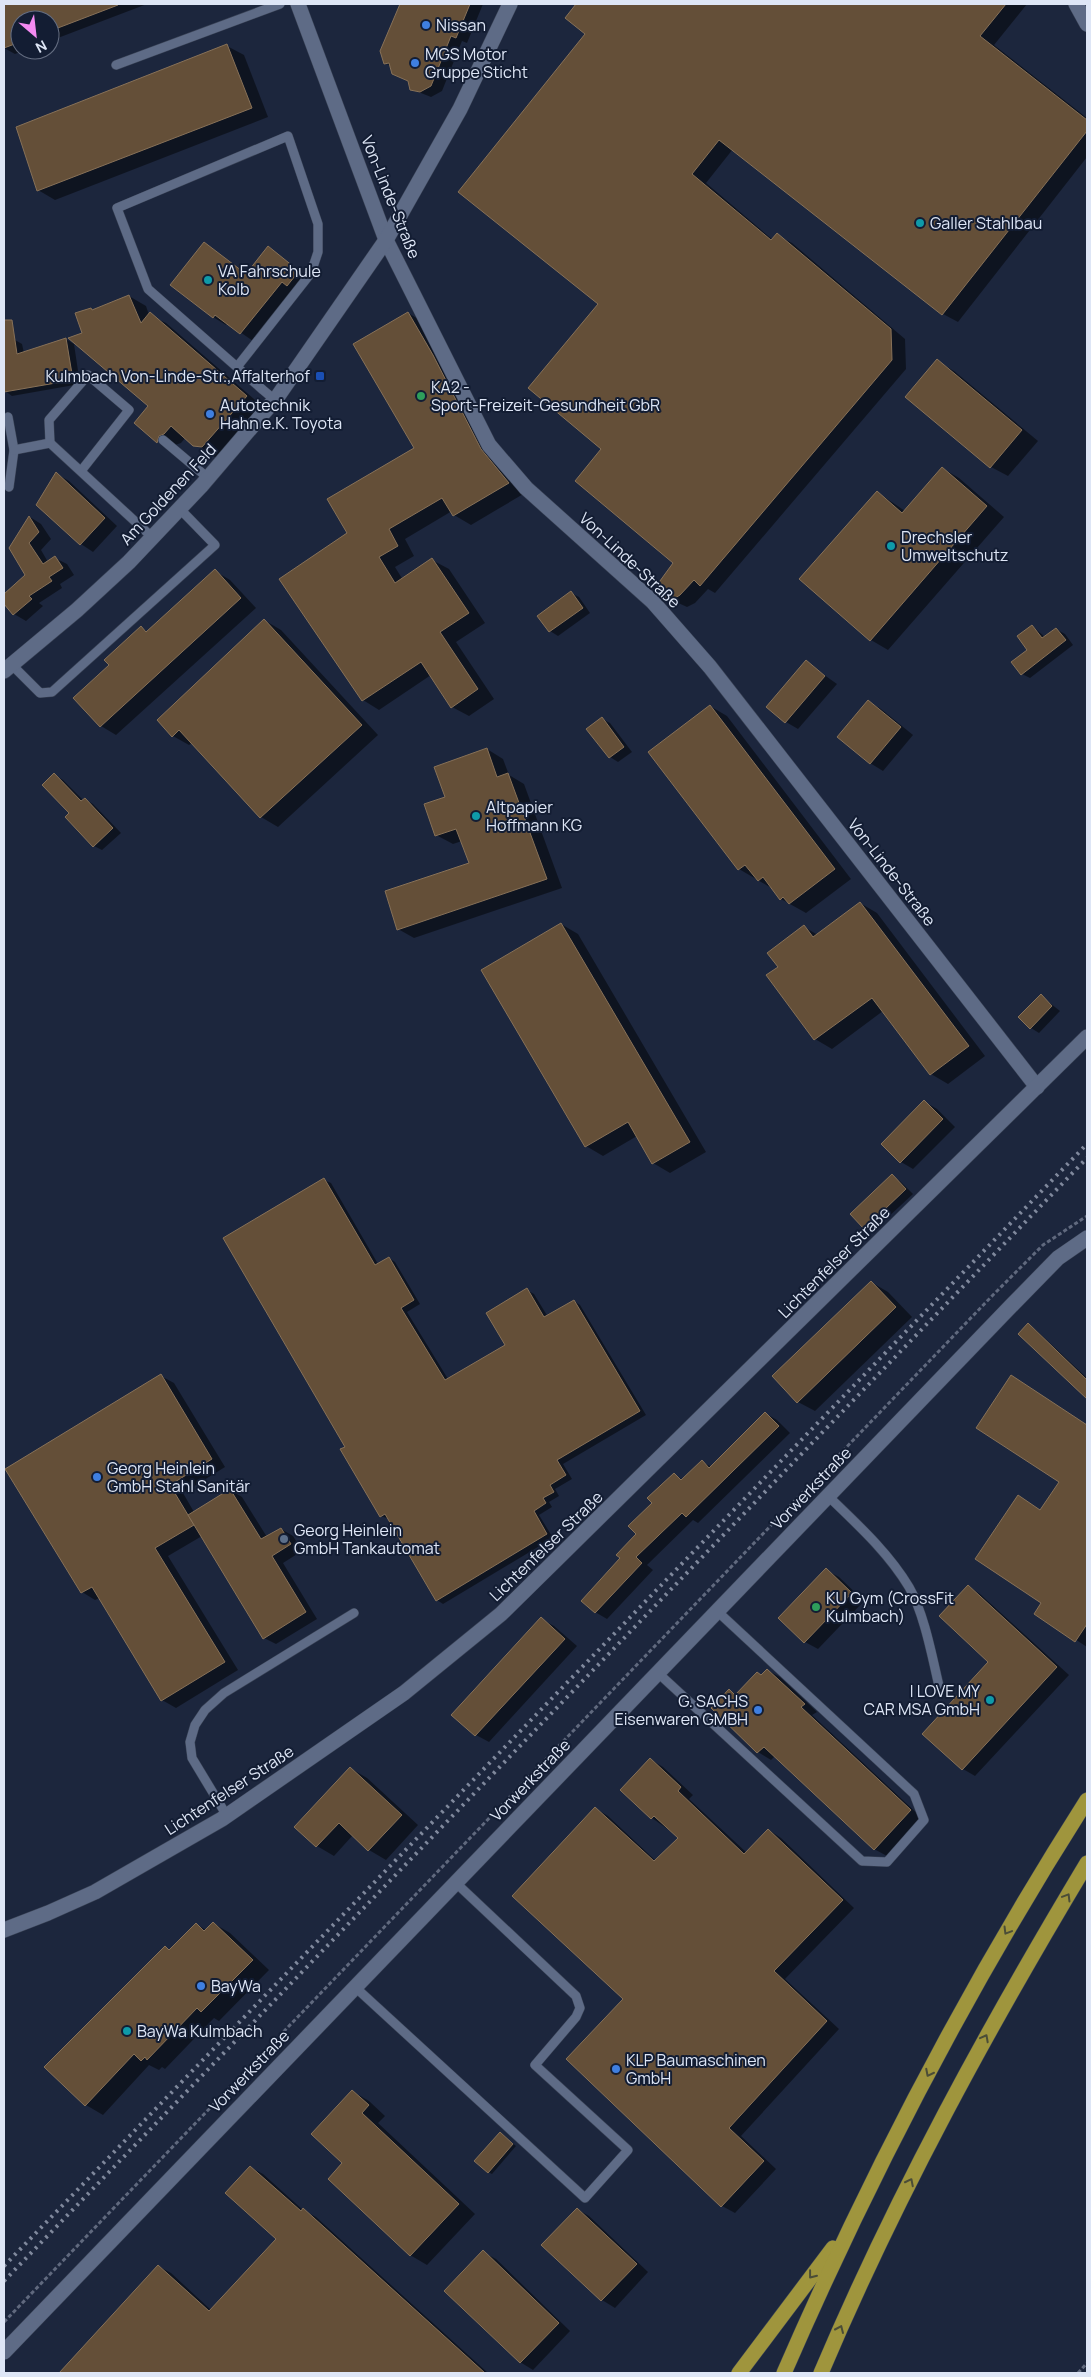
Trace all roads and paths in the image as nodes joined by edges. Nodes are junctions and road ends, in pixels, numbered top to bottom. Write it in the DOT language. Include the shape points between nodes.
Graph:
graph roads {
  1 [pos="280,4"];
  2 [pos="298,4"];
  3 [pos="510,4"];
  4 [pos="1076,4"];
  5 [pos="1087,24"];
  6 [pos="116,65"];
  7 [pos="386,240"];
  8 [pos="237,367"];
  9 [pos="275,400"];
  10 [pos="8,417"];
  11 [pos="163,440"];
  12 [pos="50,443"];
  13 [pos="14,450"];
  14 [pos="81,472"];
  15 [pos="208,478"];
  16 [pos="9,487"];
  17 [pos="179,508"];
  18 [pos="152,537"];
  19 [pos="8,668"];
  20 [pos="1087,1037"];
  21 [pos="1037,1087"];
  22 [pos="1087,1216"];
  23 [pos="1087,1238"];
  24 [pos="828,1496"];
  25 [pos="717,1611"];
  26 [pos="354,1613"];
  27 [pos="658,1673"];
  28 [pos="939,1686"];
  29 [pos="1087,1800"];
  30 [pos="227,1816"];
  31 [pos="1087,1863"];
  32 [pos="456,1883"];
  33 [pos="4,1930"];
  34 [pos="355,1987"];
  35 [pos="852,2223"];
  36 [pos="4,2322"];
  37 [pos="4,2352"];
  38 [pos="1087,2363"];
  39 [pos="738,2373"];
  40 [pos="784,2373"];
  41 [pos="821,2373"];
  42 [pos="1078,2373"];
  1 -- 6 [label="lane"];
  2 -- 7 [label="street, Von-Linde-Straße"];
  3 -- 7 [label="street, Am Goldenen Feld" via="460,109"];
  4 -- 5 [label="street"];
  7 -- 9 [label="street, Am Goldenen Feld"];
  7 -- 21 [label="street, Von-Linde-Straße" via="489,445 526,488 653,602 710,667"];
  8 -- 8 [label="lane" via="148,289 116,208 288,136 318,224 318,252 312,273"];
  8 -- 9 [label="lane"];
  9 -- 15 [label="street, Am Goldenen Feld"];
  10 -- 13 [label="lane"];
  11 -- 15 [label="lane"];
  12 -- 13 [label="lane"];
  12 -- 14 [label="lane"];
  12 -- 14 [label="lane" via="49,420 88,375 128,410"];
  13 -- 16 [label="lane"];
  14 -- 18 [label="lane"];
  15 -- 17 [label="street, Am Goldenen Feld"];
  17 -- 18 [label="street, Am Goldenen Feld"];
  17 -- 19 [label="lane" via="215,545 52,692 40,692"];
  18 -- 19 [label="street, Am Goldenen Feld" via="77,610"];
  20 -- 21 [label="street, Lichtenfelser Straße"];
  21 -- 30 [label="street, Lichtenfelser Straße" via="502,1614 404,1693"];
  22 -- 36 [label="path" via="1043,1245 992,1296"];
  23 -- 24 [label="street, Vorwerkstraße" via="1058,1258"];
  24 -- 25 [label="street, Vorwerkstraße"];
  24 -- 28 [label="lane" via="873,1540 910,1588 929,1640"];
  25 -- 27 [label="street, Vorwerkstraße"];
  25 -- 27 [label="lane" via="914,1794 924,1820 887,1862 862,1861"];
  26 -- 30 [label="lane" via="224,1693 194,1725 190,1742 192,1758"];
  27 -- 32 [label="street, Vorwerkstraße"];
  29 -- 35 [label="highway, one-way" via="992,1957"];
  30 -- 33 [label="street, Lichtenfelser Straße" via="95,1892"];
  41 -- 31 [label="highway, one-way" via="882,2237 938,2126 1015,1984"];
  32 -- 34 [label="street, Vorwerkstraße"];
  32 -- 34 [label="lane" via="576,1996 580,2008 576,2017 535,2065 628,2150 585,2198"];
  34 -- 37 [label="street, Vorwerkstraße"];
  35 -- 39 [label="highway, one-way"];
  35 -- 40 [label="highway"];
  38 -- 42 [label="path"];
}
